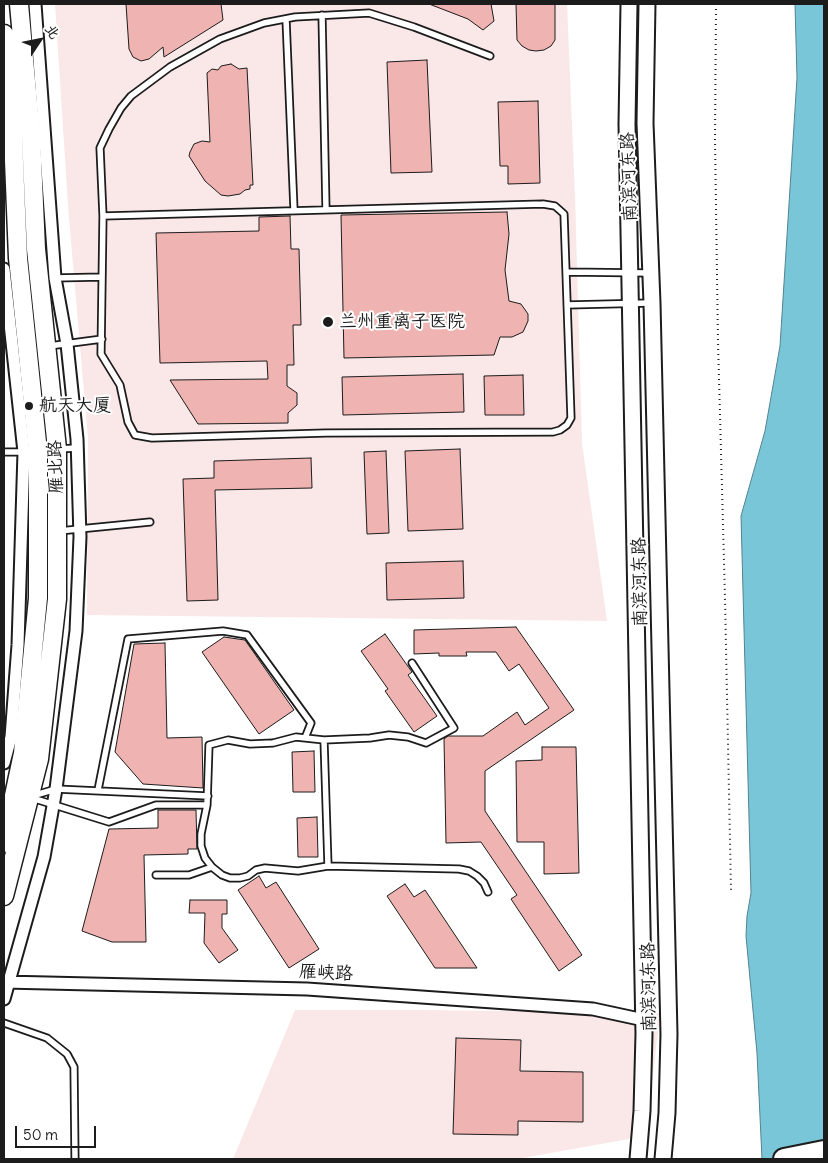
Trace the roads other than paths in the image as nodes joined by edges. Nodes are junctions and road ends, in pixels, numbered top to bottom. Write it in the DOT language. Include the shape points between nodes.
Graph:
graph roads {
  1 [pos="19,4"];
  2 [pos="35,4"];
  3 [pos="629,4"];
  4 [pos="647,4"];
  5 [pos="322,15"];
  6 [pos="286,19"];
  7 [pos="4,34"];
  8 [pos="490,56"];
  9 [pos="294,210"];
  10 [pos="326,210"];
  11 [pos="103,216"];
  12 [pos="4,269"];
  13 [pos="566,272"];
  14 [pos="630,273"];
  15 [pos="652,273"];
  16 [pos="102,277"];
  17 [pos="47,280"];
  18 [pos="652,303"];
  19 [pos="630,304"];
  20 [pos="567,305"];
  21 [pos="102,339"];
  22 [pos="67,344"];
  23 [pos="46,346"];
  24 [pos="77,448"];
  25 [pos="57,449"];
  26 [pos="4,452"];
  27 [pos="31,452"];
  28 [pos="150,522"];
  29 [pos="79,529"];
  30 [pos="57,532"];
  31 [pos="412,663"];
  32 [pos="305,738"];
  33 [pos="324,740"];
  34 [pos="4,762"];
  35 [pos="56,789"];
  36 [pos="98,790"];
  37 [pos="208,796"];
  38 [pos="30,797"];
  39 [pos="54,804"];
  40 [pos="207,805"];
  41 [pos="4,843"];
  42 [pos="328,866"];
  43 [pos="212,867"];
  44 [pos="156,875"];
  45 [pos="488,892"];
  46 [pos="4,896"];
  47 [pos="6,982"];
  48 [pos="643,995"];
  49 [pos="668,995"];
  50 [pos="4,999"];
  51 [pos="644,1020"];
  52 [pos="4,1023"];
  53 [pos="824,1151"];
  54 [pos="75,1159"];
  55 [pos="638,1159"];
  56 [pos="663,1159"];
  57 [pos="784,1159"];
  1 -- 17 [label="main road, 雁北路" via="31,136 36,249"];
  2 -- 17 [label="street"];
  3 -- 14 [label="main road, 南滨河东路"];
  4 -- 15 [label="main road, 南滨河东路" via="645,123"];
  5 -- 6 [label="lane"];
  5 -- 8 [label="lane" via="369,13"];
  5 -- 10 [label="lane"];
  6 -- 9 [label="lane"];
  6 -- 11 [label="lane" via="264,23 220,39 170,67 131,96 100,148"];
  7 -- 27 [label="main road, 雁北路" via="14,136 18,258"];
  9 -- 10 [label="lane"];
  9 -- 11 [label="lane"];
  10 -- 13 [label="lane" via="549,204 564,214"];
  11 -- 16 [label="lane"];
  12 -- 27 [label="street"];
  13 -- 14 [label="lane"];
  13 -- 20 [label="lane"];
  14 -- 15 [label="lane"];
  14 -- 19 [label="main road, 南滨河东路"];
  15 -- 18 [label="main road, 南滨河东路"];
  16 -- 17 [label="lane"];
  16 -- 21 [label="lane"];
  17 -- 22 [label="street"];
  17 -- 23 [label="main road, 雁北路"];
  18 -- 19 [label="lane"];
  18 -- 49 [label="main road, 南滨河东路"];
  19 -- 20 [label="lane"];
  19 -- 48 [label="main road, 南滨河东路"];
  20 -- 21 [label="lane" via="571,418 553,432 152,438 135,435 128,422 120,385 101,354"];
  21 -- 22 [label="lane"];
  22 -- 23 [label="lane"];
  22 -- 24 [label="street"];
  23 -- 25 [label="main road, 雁北路"];
  24 -- 25 [label="lane"];
  24 -- 29 [label="street"];
  25 -- 27 [label="lane"];
  25 -- 30 [label="main road, 雁北路"];
  26 -- 27 [label="lane"];
  27 -- 34 [label="street" via="12,737"];
  27 -- 41 [label="main road, 雁北路" via="38,598 23,753"];
  28 -- 29 [label="lane"];
  29 -- 30 [label="lane"];
  29 -- 35 [label="street" via="76,631"];
  30 -- 38 [label="main road, 雁北路" via="57,599 39,759"];
  31 -- 33 [label="lane" via="454,728 426,743 389,735"];
  32 -- 33 [label="lane"];
  32 -- 36 [label="lane" via="311,723 247,635 223,632 128,639"];
  32 -- 37 [label="lane" via="273,743 250,744 228,740 210,744"];
  33 -- 42 [label="lane"];
  35 -- 36 [label="lane"];
  35 -- 38 [label="lane"];
  35 -- 39 [label="street"];
  36 -- 37 [label="lane"];
  37 -- 40 [label="lane"];
  38 -- 39 [label="lane"];
  38 -- 46 [label="main road, 雁北路"];
  39 -- 40 [label="lane" via="110,822 156,805"];
  39 -- 47 [label="street" via="44,857"];
  40 -- 43 [label="lane" via="201,846"];
  42 -- 43 [label="lane" via="298,871 265,868 240,878 230,878"];
  42 -- 45 [label="lane" via="459,869 477,876"];
  43 -- 44 [label="lane" via="189,875"];
  47 -- 50 [label="street"];
  47 -- 51 [label="street, 雁峡路" via="307,988 592,1009"];
  48 -- 49 [label="main road"];
  48 -- 51 [label="main road, 南滨河东路"];
  49 -- 56 [label="main road, 南滨河东路"];
  51 -- 55 [label="main road, 南滨河东路"];
  52 -- 54 [label="lane" via="47,1038 67,1054 74,1067"];
  53 -- 57 [label="highway"];
}
